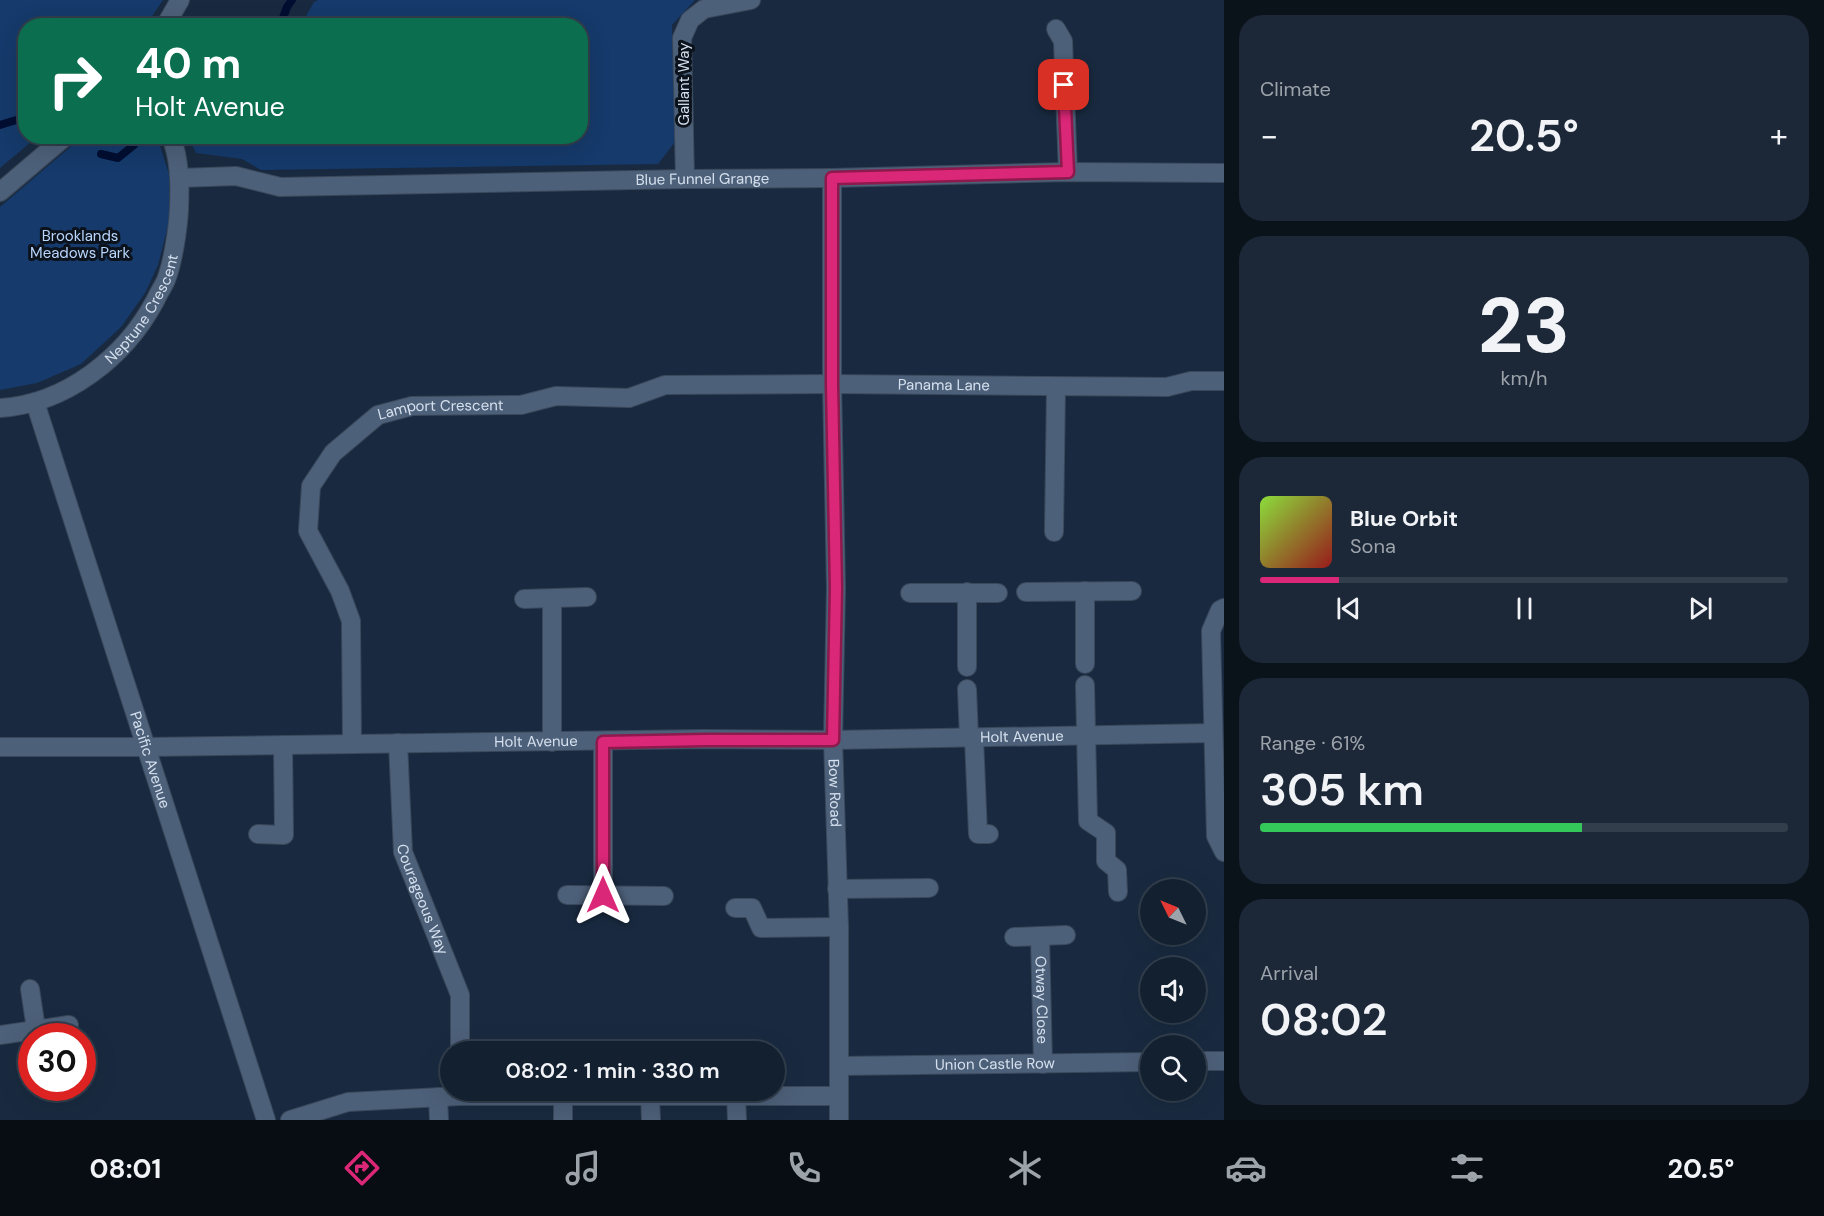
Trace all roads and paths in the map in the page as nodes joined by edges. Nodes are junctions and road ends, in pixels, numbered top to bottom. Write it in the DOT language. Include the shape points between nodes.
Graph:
graph roads {
  1 [pos="180,0"];
  2 [pos="751,0"];
  3 [pos="170,18"];
  4 [pos="1056,29"];
  5 [pos="57,144"];
  6 [pos="173,144"];
  7 [pos="1068,172"];
  8 [pos="1224,173"];
  9 [pos="180,178"];
  10 [pos="832,178"];
  11 [pos="685,179"];
  12 [pos="0,192"];
  13 [pos="1224,381"];
  14 [pos="832,384"];
  15 [pos="1056,387"];
  16 [pos="35,402"];
  17 [pos="0,408"];
  18 [pos="1054,532"];
  19 [pos="1085,591"];
  20 [pos="1132,591"];
  21 [pos="967,592"];
  22 [pos="1026,592"];
  23 [pos="910,593"];
  24 [pos="998,593"];
  25 [pos="587,597"];
  26 [pos="524,599"];
  27 [pos="552,599"];
  28 [pos="1224,608"];
  29 [pos="1085,664"];
  30 [pos="967,667"];
  31 [pos="1085,685"];
  32 [pos="967,689"];
  33 [pos="1213,733"];
  34 [pos="1087,736"];
  35 [pos="971,738"];
  36 [pos="833,740"];
  37 [pos="552,742"];
  38 [pos="603,742"];
  39 [pos="352,743"];
  40 [pos="398,743"];
  41 [pos="283,745"];
  42 [pos="0,747"];
  43 [pos="147,747"];
  44 [pos="258,834"];
  45 [pos="989,834"];
  46 [pos="1224,852"];
  47 [pos="928,888"];
  48 [pos="837,889"];
  49 [pos="1118,892"];
  50 [pos="567,895"];
  51 [pos="603,895"];
  52 [pos="664,896"];
  53 [pos="735,908"];
  54 [pos="838,927"];
  55 [pos="1066,935"];
  56 [pos="1040,936"];
  57 [pos="1014,937"];
  58 [pos="30,989"];
  59 [pos="35,1023"];
  60 [pos="18,1032"];
  61 [pos="0,1035"];
  62 [pos="460,1041"];
  63 [pos="1206,1061"];
  64 [pos="1224,1061"];
  65 [pos="1140,1062"];
  66 [pos="1043,1064"];
  67 [pos="839,1066"];
  68 [pos="785,1095"];
  69 [pos="838,1096"];
  70 [pos="438,1097"];
  71 [pos="563,1101"];
  72 [pos="650,1101"];
  73 [pos="736,1101"];
  74 [pos="266,1120"];
  75 [pos="290,1120"];
  76 [pos="439,1120"];
  77 [pos="563,1120"];
  78 [pos="651,1120"];
  79 [pos="736,1120"];
  80 [pos="839,1120"];
  1 -- 3 [label="street"];
  2 -- 11 [label="street, Gallant Way" via="704,9 690,20 682,38"];
  4 -- 7 [label="street" via="1063,41"];
  5 -- 12 [label="street"];
  6 -- 9 [label="street, Neptune Crescent"];
  7 -- 8 [label="street, Blue Funnel Grange"];
  7 -- 10 [label="street, Blue Funnel Grange"];
  9 -- 11 [label="street, Blue Funnel Grange" via="236,176 280,187"];
  9 -- 16 [label="street, Neptune Crescent" via="178,226 166,280 145,320 112,358 64,391"];
  10 -- 11 [label="street, Blue Funnel Grange"];
  10 -- 14 [label="street, Bow Road"];
  13 -- 15 [label="street, Panama Lane" via="1191,381 1167,387"];
  14 -- 15 [label="street, Panama Lane"];
  14 -- 36 [label="street, Bow Road" via="836,588"];
  14 -- 39 [label="street, Lamport Crescent" via="665,386 629,398 556,396 521,405 412,406 378,415 333,453 311,486 308,531 340,591 351,621"];
  15 -- 18 [label="street"];
  16 -- 17 [label="street, Neptune Crescent"];
  16 -- 43 [label="street, Pacific Avenue"];
  19 -- 20 [label="street"];
  19 -- 22 [label="street"];
  19 -- 29 [label="street"];
  21 -- 23 [label="street"];
  21 -- 24 [label="street"];
  21 -- 30 [label="street"];
  25 -- 27 [label="street"];
  26 -- 27 [label="street"];
  27 -- 37 [label="street"];
  28 -- 33 [label="street" via="1211,631"];
  31 -- 34 [label="street"];
  32 -- 35 [label="street"];
  33 -- 34 [label="street, Holt Avenue"];
  33 -- 46 [label="street" via="1216,836"];
  34 -- 35 [label="street, Holt Avenue"];
  34 -- 49 [label="street" via="1088,821 1106,833 1106,861 1117,870"];
  35 -- 36 [label="street, Holt Avenue"];
  35 -- 45 [label="street" via="978,834"];
  36 -- 38 [label="street, Holt Avenue"];
  36 -- 48 [label="street, Bow Road"];
  37 -- 38 [label="street, Holt Avenue"];
  37 -- 40 [label="street, Holt Avenue"];
  38 -- 51 [label="street"];
  39 -- 40 [label="street, Holt Avenue"];
  39 -- 41 [label="street, Holt Avenue"];
  40 -- 62 [label="street, Courageous Way" via="403,852 460,995"];
  41 -- 43 [label="street, Holt Avenue"];
  41 -- 44 [label="street" via="284,835"];
  42 -- 43 [label="street, Holt Avenue"];
  43 -- 74 [label="street, Pacific Avenue"];
  47 -- 48 [label="street"];
  48 -- 54 [label="street, Bow Road"];
  50 -- 51 [label="street"];
  51 -- 52 [label="street"];
  53 -- 54 [label="street" via="752,908 761,928"];
  54 -- 67 [label="street, Bow Road"];
  55 -- 56 [label="street, Otway Close"];
  56 -- 57 [label="street, Otway Close"];
  56 -- 66 [label="street, Otway Close"];
  58 -- 59 [label="street"];
  60 -- 61 [label="street"];
  63 -- 64 [label="street"];
  65 -- 66 [label="street, Union Castle Row"];
  66 -- 67 [label="street, Union Castle Row"];
  67 -- 69 [label="street, Bow Road"];
  68 -- 69 [label="street"];
  69 -- 80 [label="street, Bow Road"];
  70 -- 75 [label="street" via="348,1101"];
  70 -- 76 [label="street"];
  71 -- 77 [label="street"];
  72 -- 78 [label="street"];
  73 -- 79 [label="street"];
}
